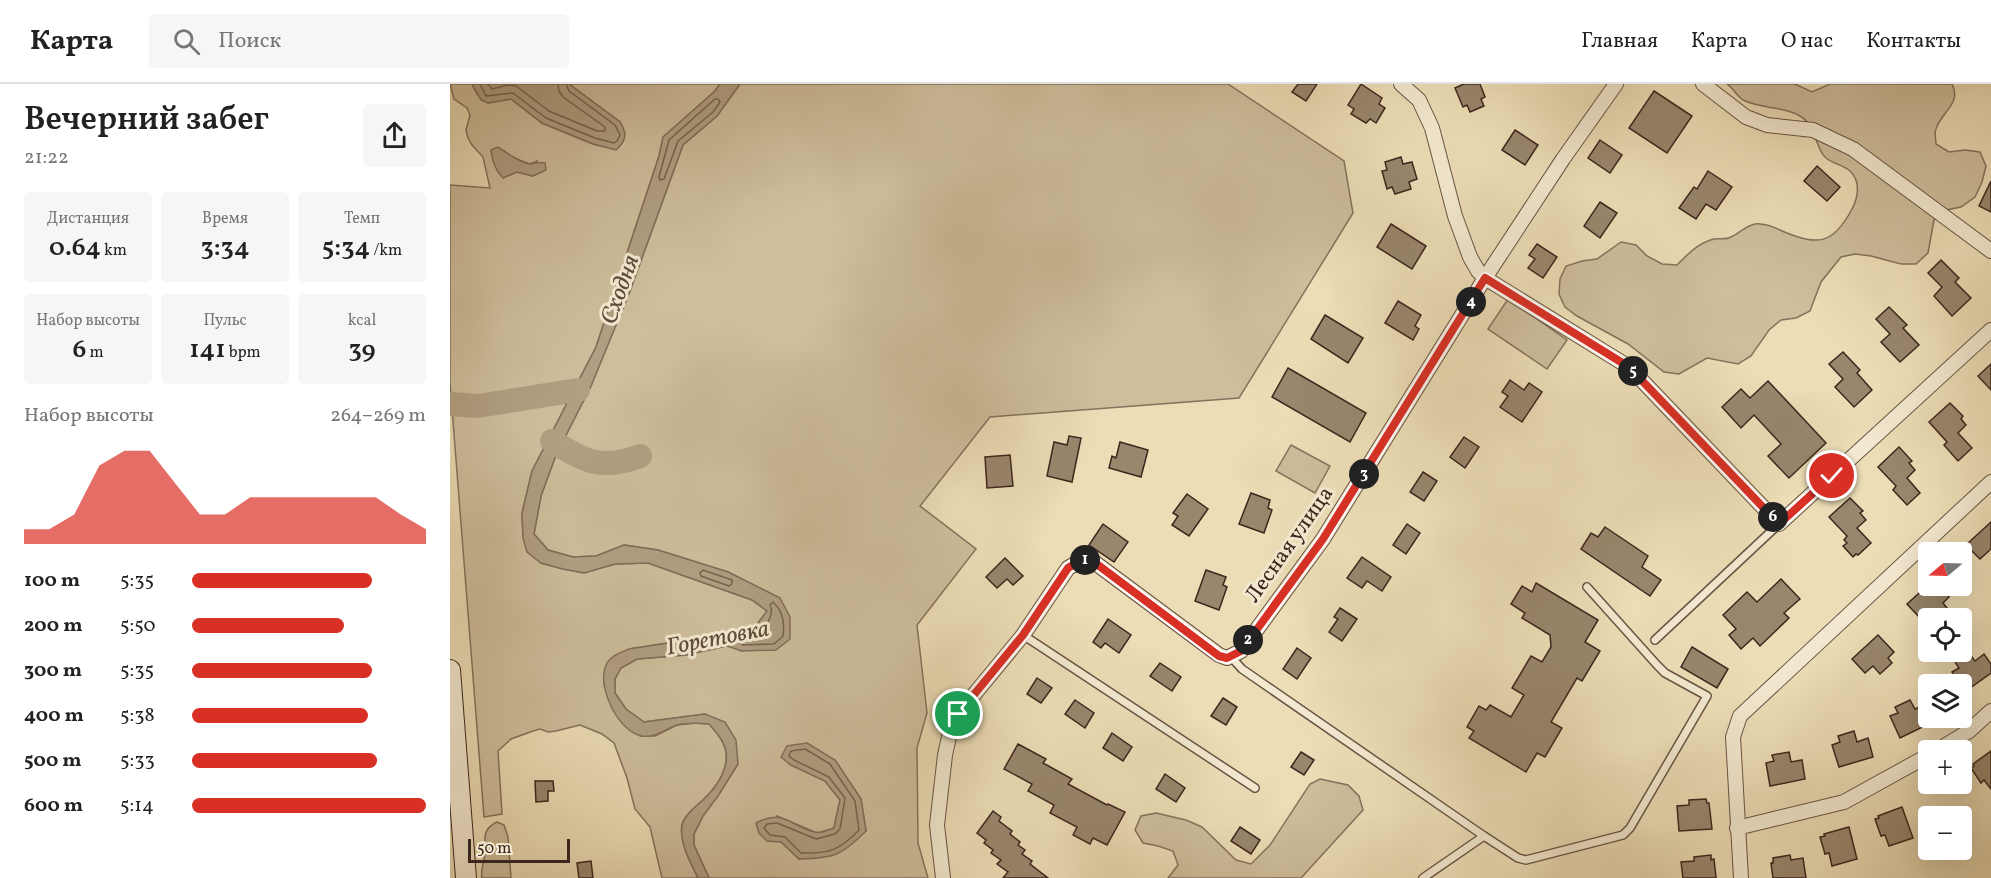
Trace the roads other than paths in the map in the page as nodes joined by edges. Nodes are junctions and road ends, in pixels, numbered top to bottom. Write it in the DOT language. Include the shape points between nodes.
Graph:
graph roads {
  1 [pos="1401,84"];
  2 [pos="1616,84"];
  3 [pos="1703,84"];
  4 [pos="1991,251"];
  5 [pos="1485,278"];
  6 [pos="1991,330"];
  7 [pos="1991,482"];
  8 [pos="1779,524"];
  9 [pos="1587,587"];
  10 [pos="1023,635"];
  11 [pos="1655,640"];
  12 [pos="1231,657"];
  13 [pos="450,670"];
  14 [pos="1991,711"];
  15 [pos="1954,740"];
  16 [pos="1918,761"];
  17 [pos="1255,788"];
  18 [pos="454,791"];
  19 [pos="1737,828"];
  20 [pos="1484,836"];
  21 [pos="466,878"];
  22 [pos="943,878"];
  23 [pos="1423,878"];
  24 [pos="1741,878"];
  1 -- 5 [label="street" via="1419,100 1432,128 1455,216 1470,258"];
  2 -- 5 [label="street, Лесная улица"];
  3 -- 4 [label="street" via="1746,117 1767,125 1813,130 1852,149"];
  5 -- 8 [label="street" via="1629,367"];
  5 -- 12 [label="street, Лесная улица" via="1323,539 1241,651"];
  6 -- 8 [label="street"];
  7 -- 19 [label="street" via="1740,716 1733,737"];
  8 -- 11 [label="lane"];
  9 -- 20 [label="lane" via="1657,665 1707,696 1623,835 1526,860"];
  10 -- 12 [label="street" via="1068,568 1087,560 1219,656"];
  10 -- 17 [label="lane"];
  10 -- 22 [label="street" via="958,714 951,728 937,825"];
  12 -- 20 [label="lane" via="1242,669"];
  13 -- 18 [label="main road"];
  14 -- 15 [label="street"];
  16 -- 19 [label="street" via="1844,802"];
  18 -- 21 [label="main road"];
  19 -- 24 [label="street"];
  20 -- 23 [label="lane"];
}
